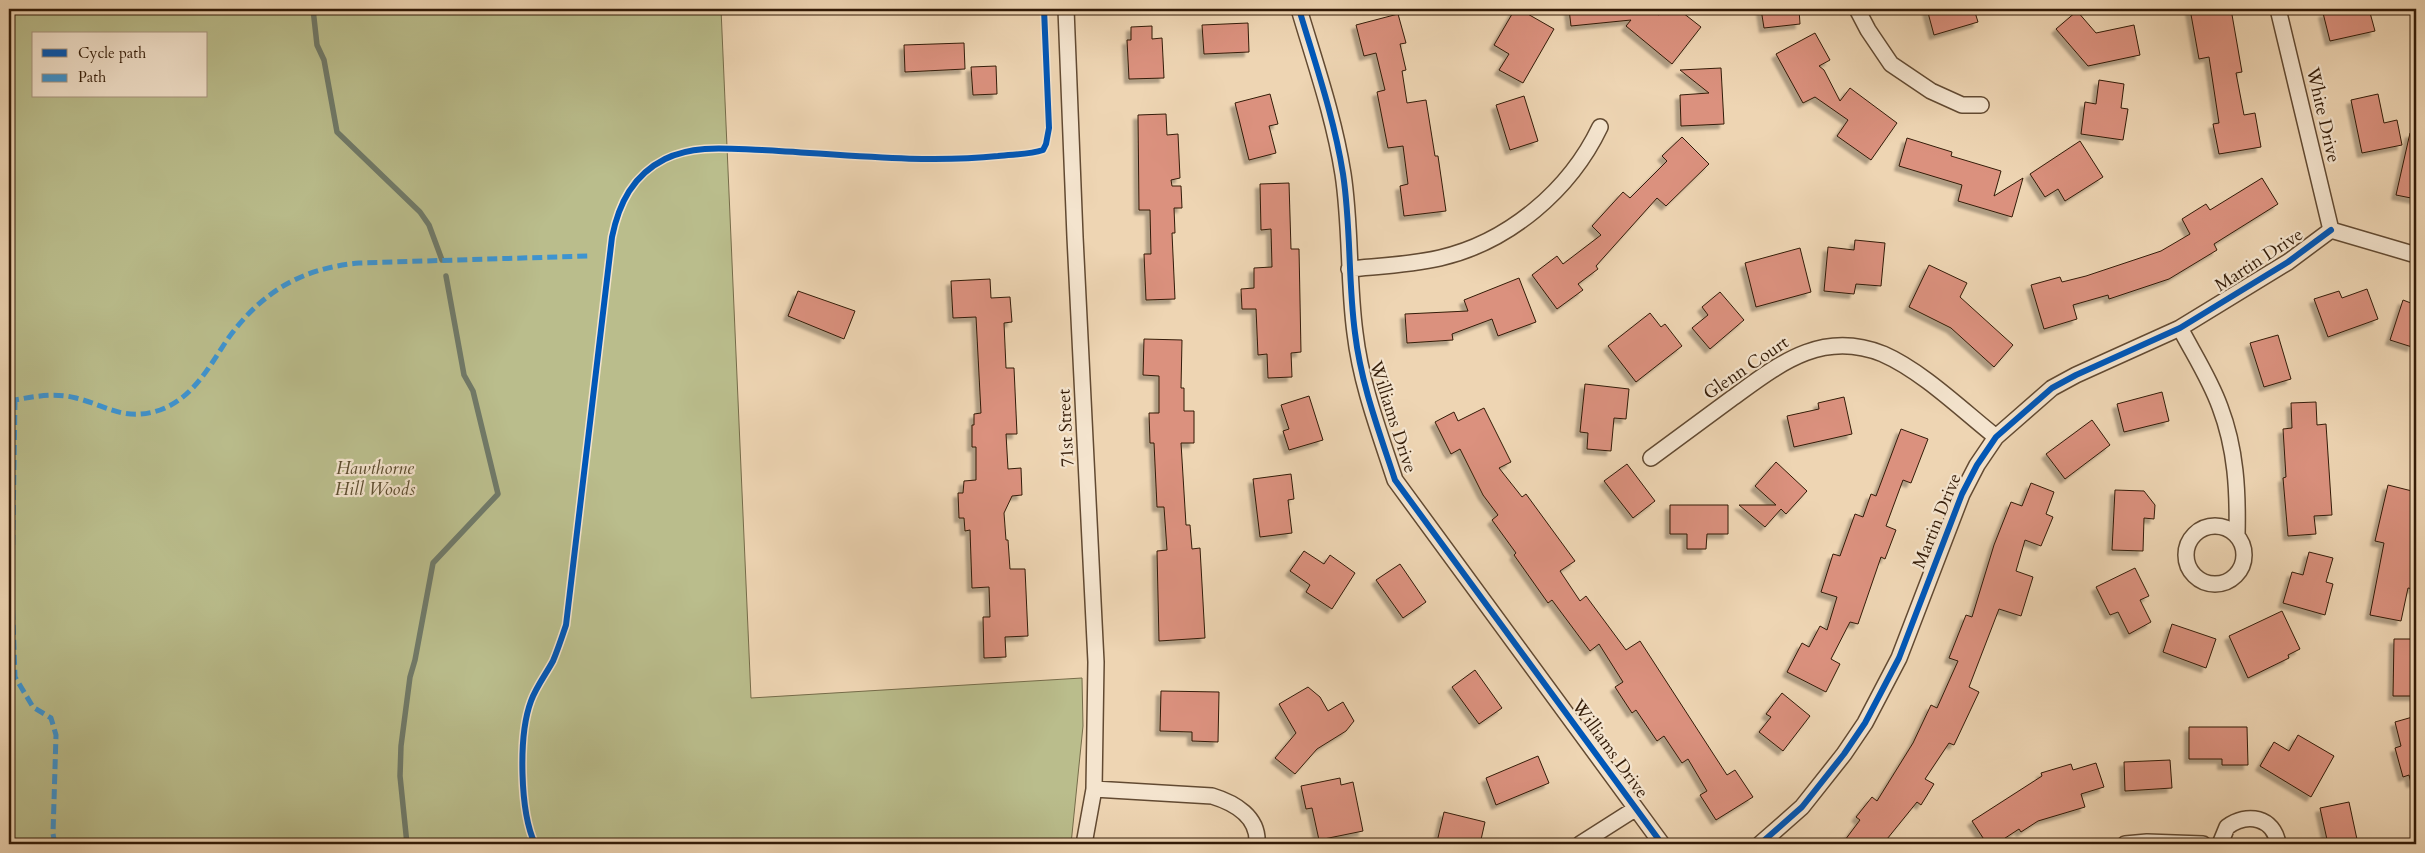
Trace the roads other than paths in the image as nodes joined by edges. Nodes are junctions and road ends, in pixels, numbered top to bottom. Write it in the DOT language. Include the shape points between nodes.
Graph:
graph roads {
  1 [pos="1066,9"];
  2 [pos="1298,9"];
  3 [pos="1857,9"];
  4 [pos="2278,9"];
  5 [pos="1981,105"];
  6 [pos="1600,127"];
  7 [pos="2331,230"];
  8 [pos="2416,255"];
  9 [pos="1349,269"];
  10 [pos="2180,328"];
  11 [pos="1996,437"];
  12 [pos="1651,458"];
  13 [pos="2237,536"];
  14 [pos="1094,789"];
  15 [pos="1636,809"];
  16 [pos="1084,844"];
  17 [pos="1257,844"];
  18 [pos="1580,844"];
  19 [pos="1662,844"];
  20 [pos="1760,844"];
  21 [pos="2125,844"];
  22 [pos="2203,844"];
  23 [pos="2220,844"];
  24 [pos="2278,844"];
  1 -- 14 [label="street, 71st Street" via="1096,662"];
  2 -- 9 [label="street, Williams Drive" via="1335,132 1343,176"];
  3 -- 5 [label="street" via="1891,64 1931,91 1962,105"];
  4 -- 7 [label="street, White Drive"];
  6 -- 9 [label="street" via="1570,176 1542,204 1498,235 1441,258"];
  7 -- 8 [label="street, Martin Drive"];
  7 -- 10 [label="street, Martin Drive" via="2288,262"];
  9 -- 15 [label="street, Williams Drive" via="1360,368 1395,480"];
  10 -- 11 [label="street, Martin Drive" via="2052,388"];
  10 -- 13 [label="street" via="2226,423 2238,496"];
  11 -- 12 [label="street, Glenn Court" via="1897,362 1865,349 1838,346 1815,349 1781,363"];
  11 -- 20 [label="street, Martin Drive" via="1962,494 1899,658 1865,723 1802,807"];
  14 -- 16 [label="street, 71st Street"];
  14 -- 17 [label="street" via="1212,796 1229,801 1254,823"];
  15 -- 18 [label="street"];
  15 -- 19 [label="street, Williams Drive"];
  21 -- 22 [label="street"];
  23 -- 24 [label="street" via="2227,827 2245,817 2264,822 2272,828"];
}
